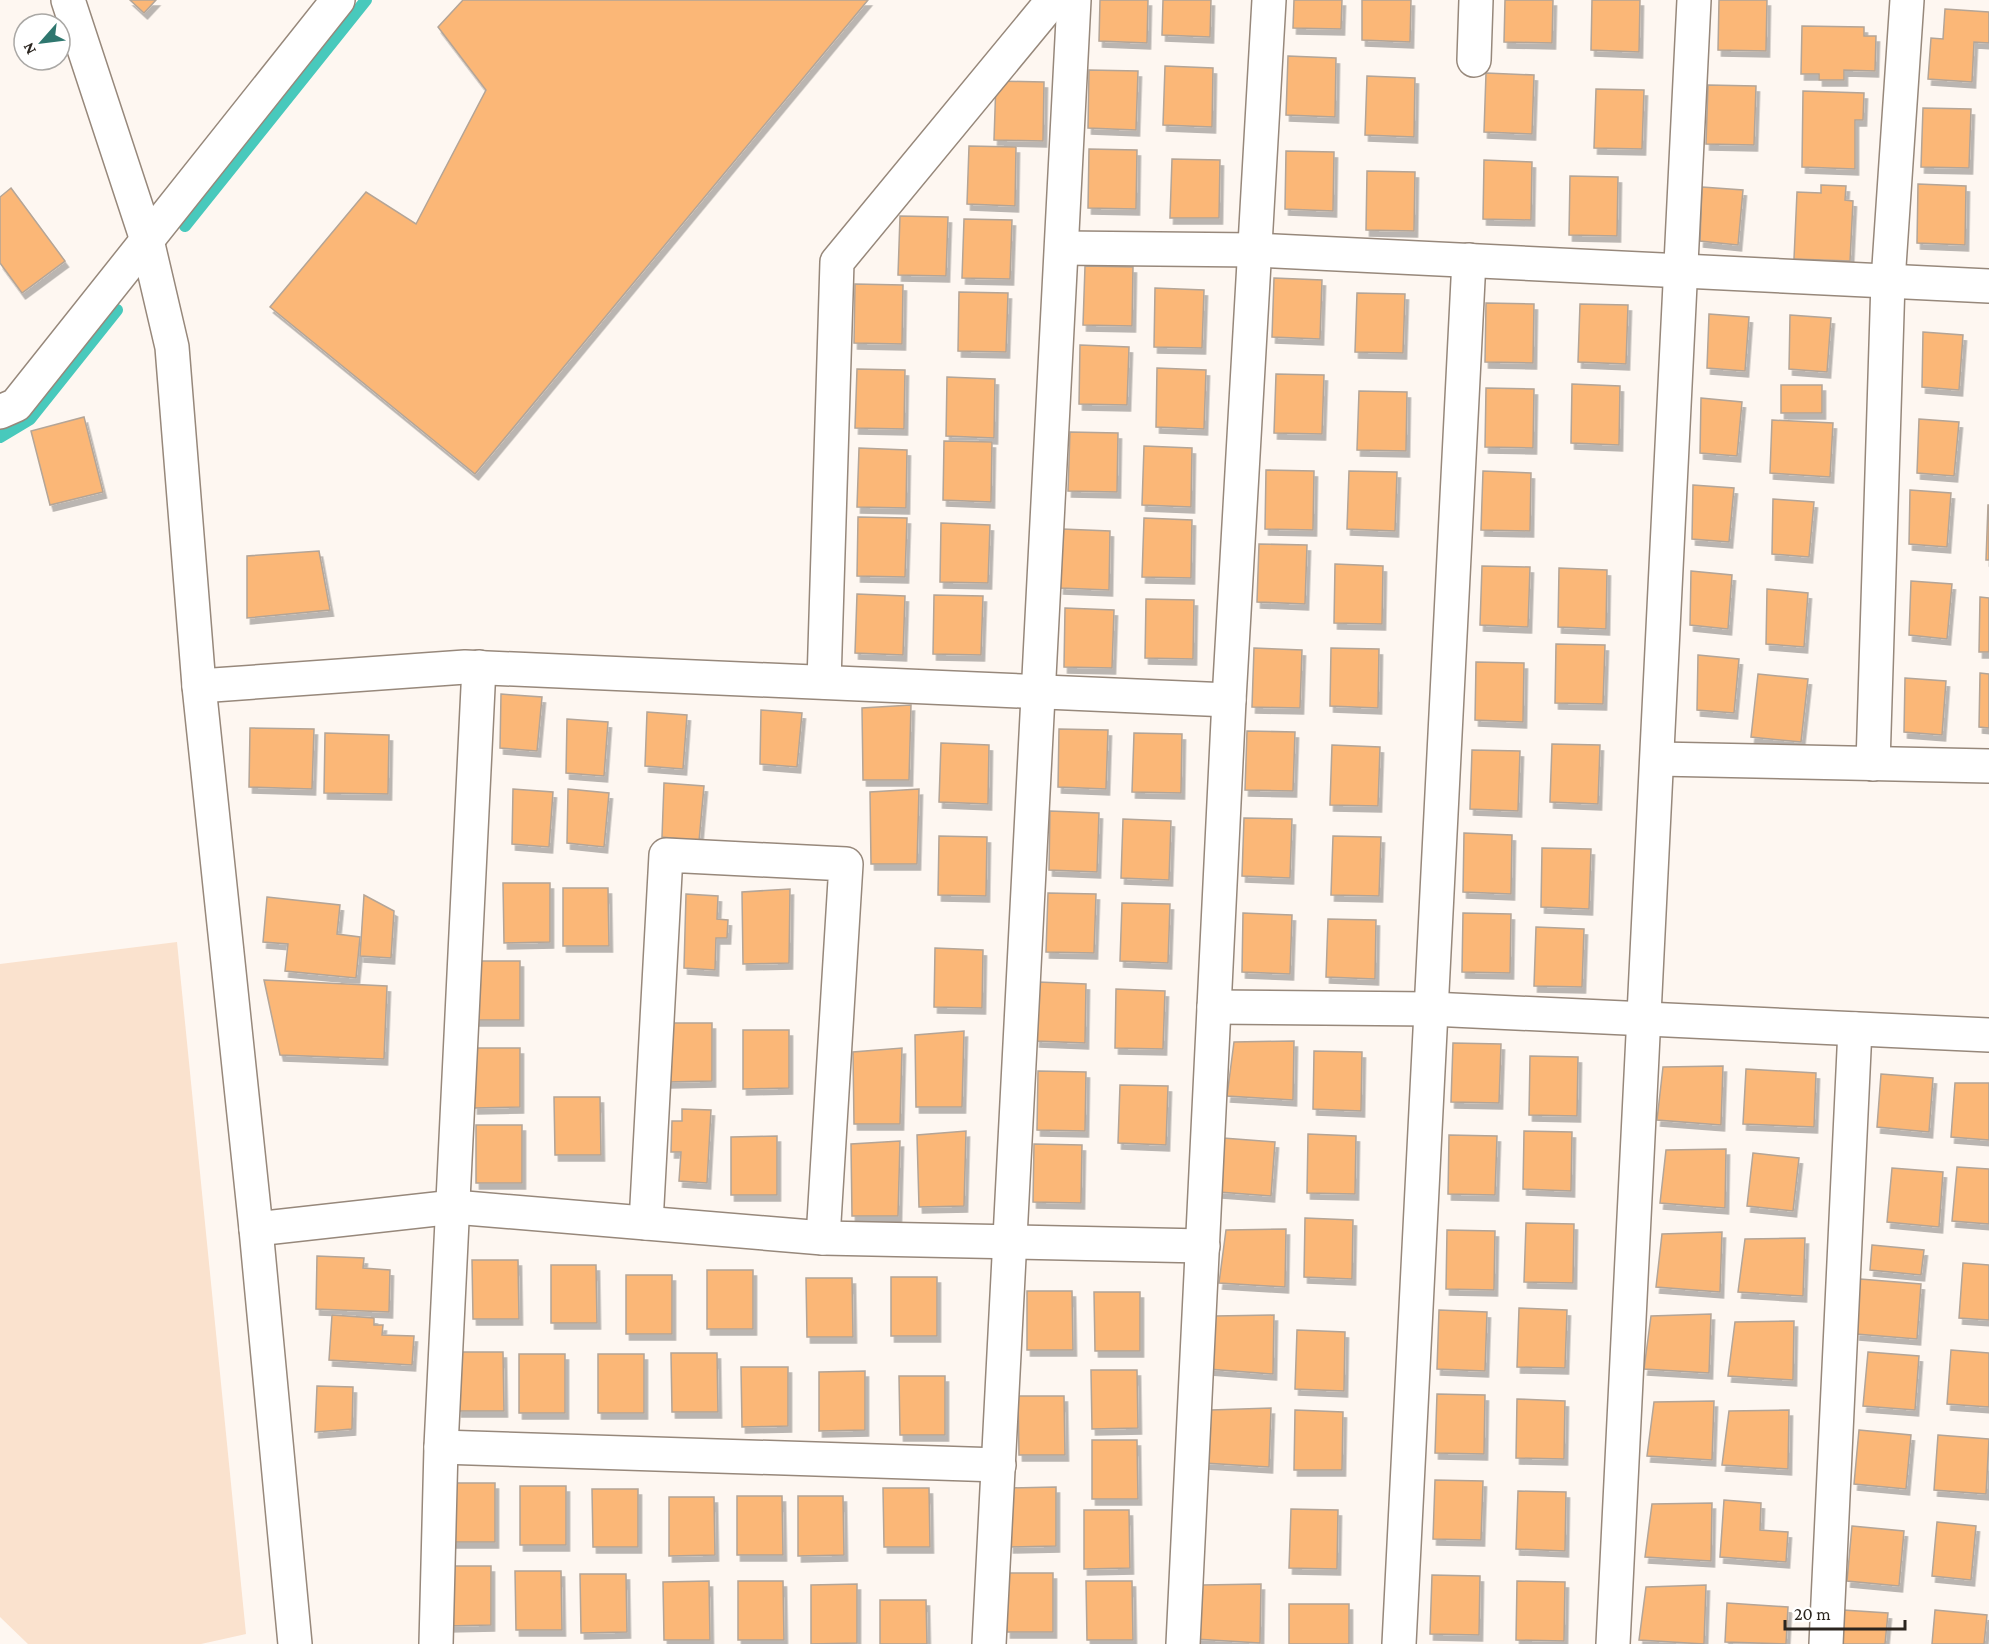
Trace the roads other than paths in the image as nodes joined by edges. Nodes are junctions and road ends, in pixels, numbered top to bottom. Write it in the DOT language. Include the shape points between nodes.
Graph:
graph roads {
  1 [pos="68,0"];
  2 [pos="338,0"];
  3 [pos="1053,0"];
  4 [pos="1074,0"];
  5 [pos="1269,0"];
  6 [pos="1476,0"];
  7 [pos="1694,0"];
  8 [pos="1906,0"];
  9 [pos="1474,60"];
  10 [pos="147,240"];
  11 [pos="1062,248"];
  12 [pos="1255,250"];
  13 [pos="1469,260"];
  14 [pos="1682,271"];
  15 [pos="1888,281"];
  16 [pos="1989,286"];
  17 [pos="0,412"];
  18 [pos="479,667"];
  19 [pos="824,682"];
  20 [pos="199,686"];
  21 [pos="1040,691"];
  22 [pos="1229,700"];
  23 [pos="1658,759"];
  24 [pos="1873,764"];
  25 [pos="1989,766"];
  26 [pos="1214,1007"];
  27 [pos="1431,1009"];
  28 [pos="1645,1019"];
  29 [pos="1855,1029"];
  30 [pos="1989,1035"];
  31 [pos="454,1207"];
  32 [pos="646,1223"];
  33 [pos="256,1229"];
  34 [pos="823,1238"];
  35 [pos="1010,1242"];
  36 [pos="1203,1246"];
  37 [pos="441,1447"];
  38 [pos="999,1465"];
  39 [pos="296,1644"];
  40 [pos="436,1644"];
  41 [pos="989,1644"];
  42 [pos="1183,1644"];
  43 [pos="1399,1644"];
  44 [pos="1614,1644"];
  45 [pos="1826,1644"];
  1 -- 10 [label="street"];
  2 -- 10 [label="street"];
  3 -- 19 [label="street" via="837,262"];
  4 -- 11 [label="street"];
  5 -- 12 [label="street"];
  6 -- 9 [label="street"];
  7 -- 14 [label="street"];
  8 -- 15 [label="street"];
  10 -- 17 [label="street" via="16,405"];
  10 -- 20 [label="street" via="172,347"];
  11 -- 12 [label="street"];
  11 -- 21 [label="street"];
  12 -- 13 [label="street"];
  12 -- 22 [label="street"];
  13 -- 14 [label="street"];
  13 -- 27 [label="street"];
  14 -- 15 [label="street"];
  14 -- 23 [label="street"];
  15 -- 16 [label="street"];
  15 -- 24 [label="street"];
  18 -- 19 [label="street"];
  18 -- 20 [label="street"];
  18 -- 31 [label="street"];
  19 -- 21 [label="street"];
  20 -- 33 [label="street"];
  21 -- 22 [label="street"];
  21 -- 35 [label="street"];
  22 -- 26 [label="street"];
  23 -- 24 [label="street"];
  23 -- 28 [label="street"];
  24 -- 25 [label="street"];
  26 -- 27 [label="street"];
  26 -- 36 [label="street"];
  27 -- 28 [label="street"];
  27 -- 43 [label="street"];
  28 -- 29 [label="street"];
  28 -- 44 [label="street"];
  29 -- 30 [label="street"];
  29 -- 45 [label="street"];
  31 -- 32 [label="street"];
  31 -- 33 [label="street"];
  31 -- 37 [label="street"];
  32 -- 34 [label="street"];
  32 -- 34 [label="street" via="666,855 846,864"];
  33 -- 39 [label="street"];
  34 -- 35 [label="street"];
  35 -- 36 [label="street"];
  35 -- 38 [label="street"];
  36 -- 42 [label="street"];
  37 -- 38 [label="street"];
  37 -- 40 [label="street"];
  38 -- 41 [label="street"];
}
